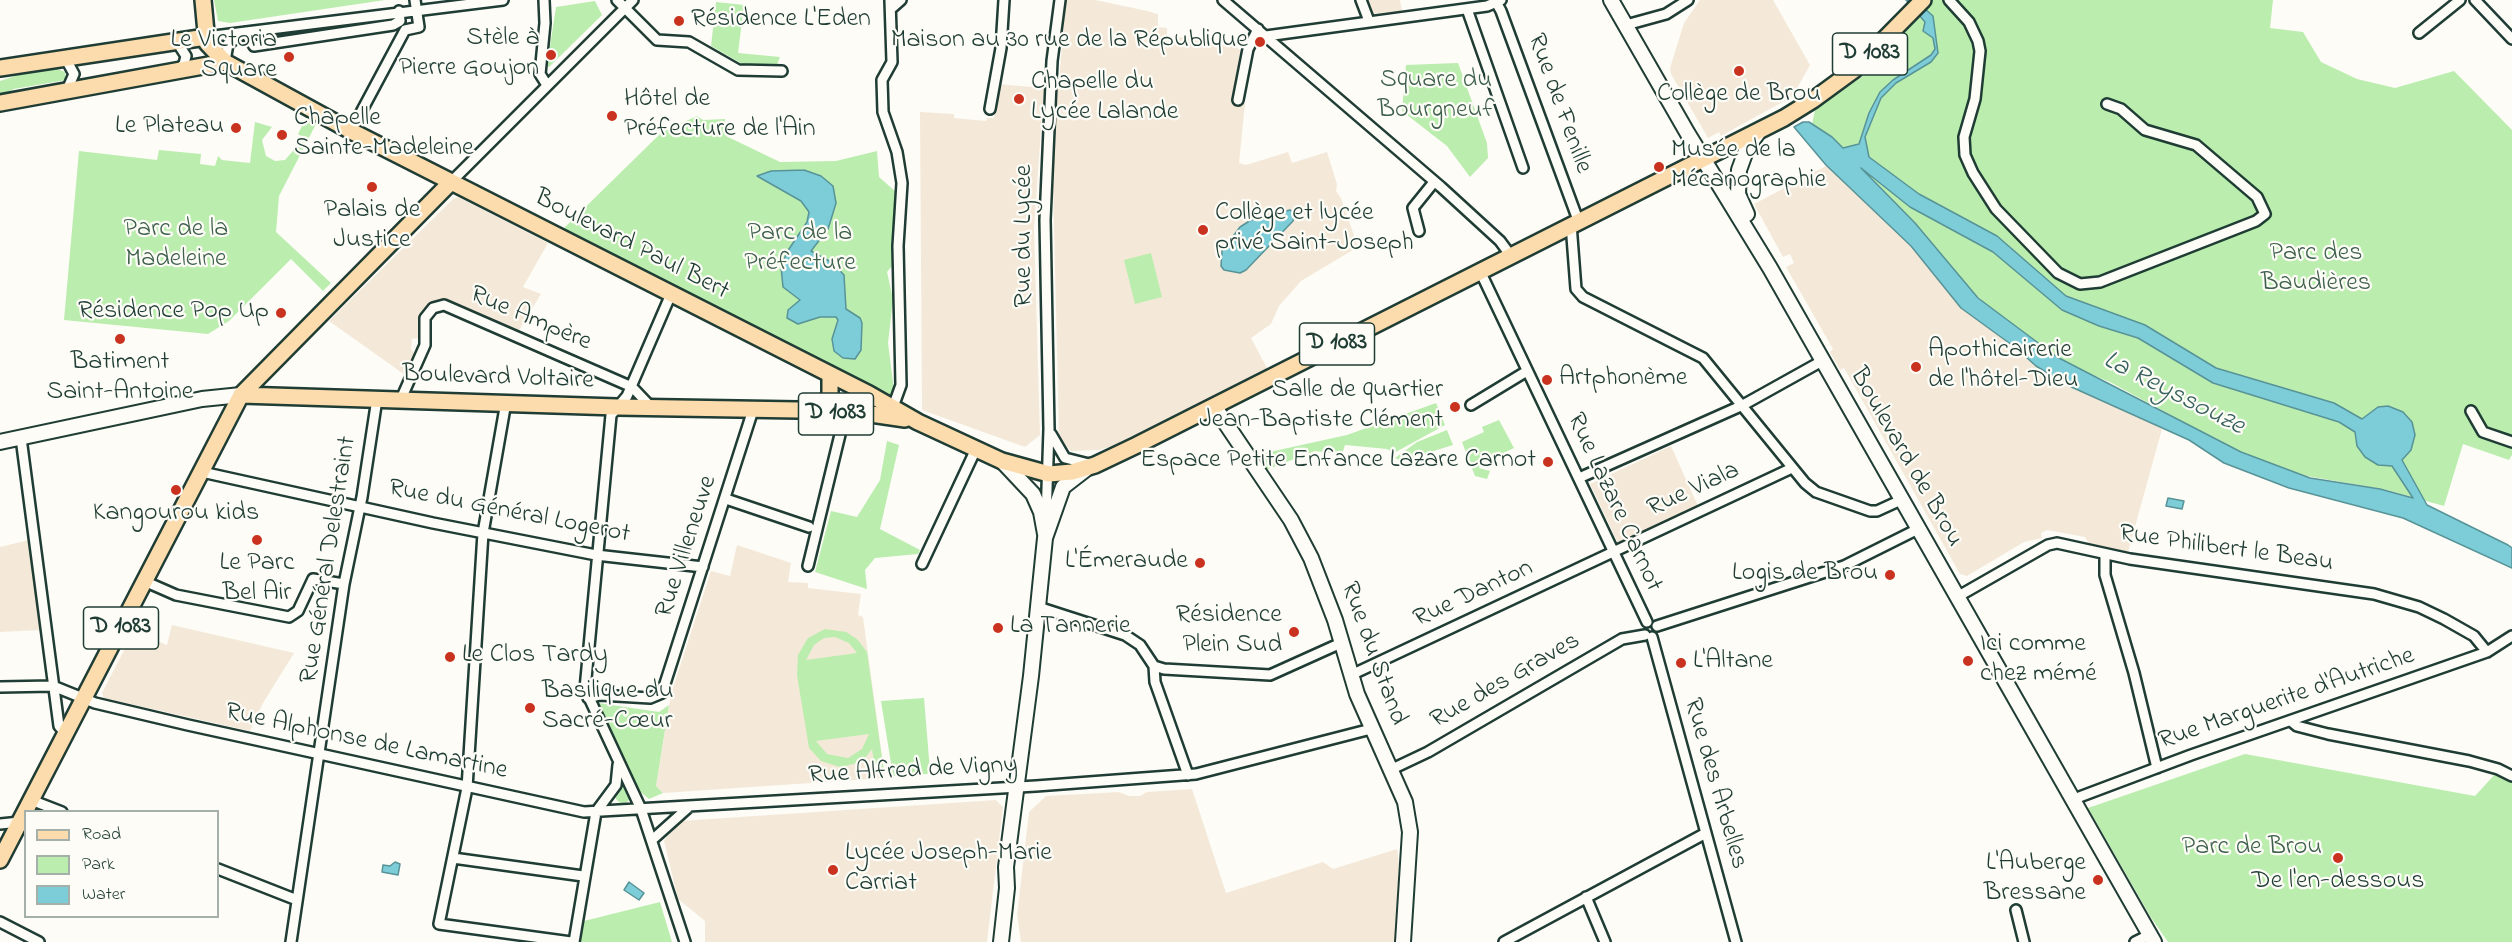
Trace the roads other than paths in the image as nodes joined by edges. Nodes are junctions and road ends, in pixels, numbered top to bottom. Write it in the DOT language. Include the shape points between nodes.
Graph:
graph roads {
  1 [pos="202,0"];
  2 [pos="416,0"];
  3 [pos="504,0"];
  4 [pos="544,0"];
  5 [pos="617,0"];
  6 [pos="633,0"];
  7 [pos="901,0"];
  8 [pos="1004,0"];
  9 [pos="1060,0"];
  10 [pos="1222,0"];
  11 [pos="1360,0"];
  12 [pos="1611,0"];
  13 [pos="1688,0"];
  14 [pos="1923,0"];
  15 [pos="1949,0"];
  16 [pos="2460,0"];
  17 [pos="2475,0"];
  18 [pos="1497,1"];
  19 [pos="891,4"];
  20 [pos="625,7"];
  21 [pos="1467,9"];
  22 [pos="399,11"];
  23 [pos="417,12"];
  24 [pos="1369,21"];
  25 [pos="1626,25"];
  26 [pos="245,32"];
  27 [pos="1262,32"];
  28 [pos="2419,33"];
  29 [pos="206,37"];
  30 [pos="2512,39"];
  31 [pos="177,42"];
  32 [pos="62,60"];
  33 [pos="225,62"];
  34 [pos="29,65"];
  35 [pos="0,68"];
  36 [pos="178,70"];
  37 [pos="782,71"];
  38 [pos="0,75"];
  39 [pos="547,85"];
  40 [pos="68,90"];
  41 [pos="1238,100"];
  42 [pos="0,104"];
  43 [pos="2107,104"];
  44 [pos="990,109"];
  45 [pos="1761,130"];
  46 [pos="351,131"];
  47 [pos="1706,159"];
  48 [pos="1523,168"];
  49 [pos="452,182"];
  50 [pos="1434,182"];
  51 [pos="1575,222"];
  52 [pos="1419,231"];
  53 [pos="1511,256"];
  54 [pos="1770,268"];
  55 [pos="1480,271"];
  56 [pos="671,294"];
  57 [pos="1822,361"];
  58 [pos="1527,371"];
  59 [pos="830,375"];
  60 [pos="632,387"];
  61 [pos="241,395"];
  62 [pos="376,399"];
  63 [pos="401,399"];
  64 [pos="506,402"];
  65 [pos="1471,405"];
  66 [pos="1743,405"];
  67 [pos="1214,406"];
  68 [pos="893,407"];
  69 [pos="617,408"];
  70 [pos="652,408"];
  71 [pos="753,410"];
  72 [pos="2470,411"];
  73 [pos="845,414"];
  74 [pos="918,422"];
  75 [pos="1049,429"];
  76 [pos="21,438"];
  77 [pos="0,442"];
  78 [pos="2512,442"];
  79 [pos="976,449"];
  80 [pos="1002,461"];
  81 [pos="1095,465"];
  82 [pos="1792,468"];
  83 [pos="202,472"];
  84 [pos="1049,474"];
  85 [pos="1579,478"];
  86 [pos="726,499"];
  87 [pos="1901,500"];
  88 [pos="359,505"];
  89 [pos="809,527"];
  90 [pos="1918,529"];
  91 [pos="483,533"];
  92 [pos="1045,538"];
  93 [pos="1614,553"];
  94 [pos="2105,554"];
  95 [pos="596,555"];
  96 [pos="922,564"];
  97 [pos="808,566"];
  98 [pos="704,567"];
  99 [pos="144,581"];
  100 [pos="344,584"];
  101 [pos="1957,597"];
  102 [pos="1038,607"];
  103 [pos="1647,622"];
  104 [pos="1657,626"];
  105 [pos="1648,636"];
  106 [pos="2512,636"];
  107 [pos="1341,643"];
  108 [pos="2487,652"];
  109 [pos="1154,666"];
  110 [pos="1351,675"];
  111 [pos="53,686"];
  112 [pos="0,687"];
  113 [pos="588,698"];
  114 [pos="85,699"];
  115 [pos="2323,709"];
  116 [pos="2291,721"];
  117 [pos="1371,729"];
  118 [pos="2321,731"];
  119 [pos="66,734"];
  120 [pos="320,756"];
  121 [pos="618,761"];
  122 [pos="2157,768"];
  123 [pos="1390,770"];
  124 [pos="1188,775"];
  125 [pos="2512,776"];
  126 [pos="1016,787"];
  127 [pos="467,788"];
  128 [pos="2074,799"];
  129 [pos="31,800"];
  130 [pos="690,806"];
  131 [pos="641,809"];
  132 [pos="26,810"];
  133 [pos="57,810"];
  134 [pos="596,812"];
  135 [pos="24,814"];
  136 [pos="20,822"];
  137 [pos="0,824"];
  138 [pos="1706,833"];
  139 [pos="651,840"];
  140 [pos="453,858"];
  141 [pos="0,860"];
  142 [pos="219,869"];
  143 [pos="583,876"];
  144 [pos="1586,897"];
  145 [pos="297,900"];
  146 [pos="2016,910"];
  147 [pos="0,922"];
  148 [pos="2151,939"];
  149 [pos="39,942"];
  150 [pos="291,942"];
  151 [pos="572,942"];
  152 [pos="685,942"];
  153 [pos="1001,942"];
  154 [pos="1403,942"];
  155 [pos="1504,942"];
  156 [pos="1605,942"];
  157 [pos="1736,942"];
  158 [pos="2024,942"];
  159 [pos="2135,942"];
  1 -- 29 [label="main road"];
  2 -- 23 [label="street"];
  3 -- 23 [label="street"];
  4 -- 39 [label="street" via="540,68"];
  5 -- 20 [label="street"];
  6 -- 20 [label="street"];
  7 -- 19 [label="street"];
  8 -- 44 [label="street"];
  9 -- 75 [label="street, Rue du Lycée" via="1052,61 1045,220"];
  10 -- 27 [label="street"];
  11 -- 24 [label="street"];
  12 -- 25 [label="street, Boulevard de Brou"];
  13 -- 25 [label="street" via="1666,14"];
  14 -- 45 [label="main road, D 1083" via="1854,70 1814,100"];
  15 -- 43 [label="street" via="1969,22 1980,51 1975,99 1964,137 1965,155 1996,209 2058,273 2080,284 2100,282 2256,221 2265,214 2257,197 2196,145 2145,130 2121,109"];
  16 -- 28 [label="street"];
  17 -- 30 [label="street"];
  18 -- 21 [label="street"];
  18 -- 51 [label="street, Rue de Fenille"];
  19 -- 68 [label="street" via="892,62 882,85 883,112 897,152 902,183 898,246 901,385"];
  20 -- 37 [label="street" via="657,40 689,42 738,70"];
  20 -- 39 [label="street"];
  21 -- 24 [label="street"];
  21 -- 48 [label="street"];
  22 -- 23 [label="street"];
  22 -- 26 [label="street"];
  22 -- 26 [label="street" via="400,21 393,25 254,46"];
  23 -- 46 [label="street" via="419,27 405,30"];
  24 -- 27 [label="street"];
  25 -- 47 [label="street, Boulevard de Brou"];
  26 -- 29 [label="street"];
  26 -- 33 [label="street" via="228,44"];
  27 -- 41 [label="street" via="1248,49"];
  27 -- 50 [label="street"];
  29 -- 31 [label="main road"];
  29 -- 33 [label="main road, Boulevard Paul Bert" via="211,49"];
  31 -- 32 [label="main road"];
  31 -- 36 [label="street" via="186,56"];
  32 -- 34 [label="main road"];
  32 -- 40 [label="street" via="74,74"];
  33 -- 36 [label="main road"];
  33 -- 46 [label="main road, Boulevard Paul Bert"];
  34 -- 35 [label="main road"];
  34 -- 38 [label="main road"];
  36 -- 40 [label="main road"];
  39 -- 49 [label="street"];
  40 -- 42 [label="main road"];
  45 -- 47 [label="main road, D 1083"];
  45 -- 54 [label="street" via="1743,158 1737,186"];
  46 -- 49 [label="main road, Boulevard Paul Bert"];
  47 -- 51 [label="main road, D 1083"];
  47 -- 54 [label="street, Boulevard de Brou"];
  49 -- 56 [label="main road, Boulevard Paul Bert"];
  49 -- 61 [label="main road"];
  50 -- 52 [label="street" via="1413,208"];
  50 -- 53 [label="street" via="1500,241"];
  51 -- 53 [label="main road, D 1083"];
  51 -- 66 [label="street, Rue de Fenille" via="1576,289 1583,297 1693,351 1713,368"];
  53 -- 55 [label="main road, D 1083"];
  54 -- 57 [label="street, Boulevard de Brou"];
  55 -- 58 [label="street, Rue Lazare Carnot"];
  55 -- 67 [label="main road, D 1083"];
  56 -- 59 [label="main road, Boulevard Paul Bert"];
  56 -- 60 [label="street"];
  57 -- 66 [label="street"];
  57 -- 87 [label="street, Boulevard de Brou"];
  58 -- 65 [label="street"];
  58 -- 85 [label="street, Rue Lazare Carnot"];
  59 -- 68 [label="main road, Boulevard Paul Bert"];
  59 -- 71 [label="main road, Boulevard Voltaire / D 1083" via="830,394 820,407"];
  60 -- 63 [label="street, Rue Ampère" via="444,305 433,308 425,318 425,345"];
  60 -- 69 [label="street"];
  60 -- 70 [label="street"];
  61 -- 62 [label="main road, Boulevard Voltaire / D 1083"];
  61 -- 76 [label="street" via="202,399"];
  61 -- 83 [label="main road, D 1083"];
  62 -- 63 [label="main road, Boulevard Voltaire / D 1083"];
  62 -- 88 [label="street, Rue Général Delestraint"];
  63 -- 64 [label="main road, Boulevard Voltaire / D 1083"];
  64 -- 69 [label="main road, Boulevard Voltaire / D 1083"];
  64 -- 91 [label="street"];
  66 -- 82 [label="street, Rue de Fenille"];
  66 -- 85 [label="street"];
  67 -- 81 [label="main road, D 1083"];
  67 -- 107 [label="street, Rue du Stand" via="1291,520 1311,558"];
  68 -- 74 [label="main road, Boulevard Paul Bert / D 1083"];
  69 -- 70 [label="main road, Boulevard Voltaire / D 1083"];
  69 -- 95 [label="street" via="611,416"];
  70 -- 71 [label="main road, Boulevard Voltaire / D 1083"];
  71 -- 73 [label="main road, Boulevard Voltaire / D 1083"];
  71 -- 86 [label="street, Rue Villeneuve"];
  72 -- 78 [label="street" via="2483,432"];
  73 -- 74 [label="main road, Boulevard Voltaire / D 1083" via="895,416"];
  73 -- 97 [label="street"];
  74 -- 79 [label="main road, Boulevard Paul Bert / D 1083"];
  75 -- 81 [label="street" via="1065,458"];
  75 -- 84 [label="street, Rue du Lycée"];
  76 -- 77 [label="street"];
  76 -- 111 [label="street"];
  79 -- 80 [label="main road, Boulevard Paul Bert / D 1083"];
  79 -- 96 [label="street"];
  80 -- 84 [label="main road, Boulevard Paul Bert / D 1083"];
  80 -- 92 [label="street" via="1033,494"];
  81 -- 84 [label="main road, D 1083"];
  81 -- 92 [label="street" via="1063,488"];
  82 -- 87 [label="street, Rue de Fenille" via="1816,492 1854,507 1877,511"];
  82 -- 93 [label="street, Rue Viala"];
  83 -- 88 [label="street, Rue du Général Logerot"];
  83 -- 99 [label="main road, D 1083"];
  84 -- 92 [label="street, Rue du Lycée"];
  85 -- 93 [label="street, Rue Lazare Carnot"];
  86 -- 89 [label="street"];
  86 -- 98 [label="street, Rue Villeneuve"];
  87 -- 90 [label="street, Boulevard de Brou"];
  88 -- 91 [label="street, Rue du Général Logerot"];
  88 -- 100 [label="street, Rue Général Delestraint"];
  90 -- 101 [label="street, Boulevard de Brou"];
  90 -- 104 [label="street" via="1844,566"];
  91 -- 95 [label="street, Rue du Général Logerot"];
  91 -- 127 [label="street"];
  92 -- 102 [label="street"];
  93 -- 103 [label="street, Rue Lazare Carnot"];
  93 -- 110 [label="street, Rue Danton"];
  94 -- 101 [label="street, Rue Philibert le Beau" via="2053,543"];
  94 -- 108 [label="street, Rue Philibert le Beau" via="2374,594 2444,619 2474,636"];
  94 -- 122 [label="street" via="2105,575"];
  95 -- 98 [label="street, Rue du Général Logerot"];
  95 -- 113 [label="street" via="585,689"];
  98 -- 113 [label="street, Rue Villeneuve" via="660,696"];
  99 -- 100 [label="street" via="176,594 289,617 298,611 313,579"];
  99 -- 114 [label="main road, D 1083"];
  100 -- 120 [label="street, Rue Général Delestraint"];
  101 -- 128 [label="street, Boulevard de Brou"];
  102 -- 109 [label="street" via="1125,635 1140,645"];
  102 -- 126 [label="street"];
  103 -- 104 [label="street"];
  103 -- 105 [label="street" via="1642,628"];
  104 -- 105 [label="street" via="1657,632"];
  105 -- 123 [label="street, Rue des Graves" via="1622,639 1428,752"];
  105 -- 138 [label="street, Rue des Arbelles"];
  106 -- 108 [label="street, Rue Marguerite d'Autriche"];
  107 -- 109 [label="street" via="1270,675"];
  107 -- 110 [label="street, Rue du Stand"];
  108 -- 115 [label="street, Rue Marguerite d'Autriche"];
  109 -- 124 [label="street" via="1155,682"];
  110 -- 117 [label="street, Rue du Stand"];
  111 -- 112 [label="street"];
  111 -- 114 [label="street, Rue Alphonse de Lamartine"];
  111 -- 119 [label="street" via="59,726"];
  113 -- 121 [label="street"];
  114 -- 119 [label="main road, D 1083"];
  114 -- 120 [label="street, Rue Alphonse de Lamartine"];
  115 -- 116 [label="street, Rue Marguerite d'Autriche"];
  115 -- 118 [label="street" via="2319,717"];
  116 -- 118 [label="street"];
  116 -- 122 [label="street, Rue Marguerite d'Autriche"];
  117 -- 123 [label="street, Rue du Stand"];
  117 -- 124 [label="street, Rue Alfred de Vigny"];
  118 -- 125 [label="street" via="2485,765"];
  119 -- 129 [label="main road, D 1083"];
  120 -- 127 [label="street, Rue Alphonse de Lamartine"];
  120 -- 145 [label="street, Rue Général Delestraint"];
  121 -- 131 [label="street"];
  121 -- 134 [label="street" via="616,785"];
  122 -- 128 [label="street, Rue Marguerite d'Autriche"];
  123 -- 154 [label="street, Rue du Stand" via="1410,821"];
  124 -- 126 [label="street, Rue Alfred de Vigny"];
  126 -- 130 [label="street, Rue Alfred de Vigny"];
  126 -- 153 [label="street"];
  127 -- 134 [label="street, Rue Alphonse de Lamartine"];
  127 -- 140 [label="street"];
  128 -- 148 [label="street, Boulevard de Brou"];
  129 -- 132 [label="main road, D 1083"];
  129 -- 133 [label="street"];
  130 -- 131 [label="street, Rue Alfred de Vigny"];
  130 -- 139 [label="street"];
  131 -- 134 [label="street, Rue Alphonse de Lamartine"];
  131 -- 139 [label="street"];
  134 -- 143 [label="street"];
  135 -- 136 [label="main road, D 1083"];
  136 -- 137 [label="street"];
  136 -- 141 [label="main road, D 1083"];
  138 -- 144 [label="street"];
  138 -- 157 [label="street, Rue des Arbelles"];
  139 -- 152 [label="street"];
  140 -- 143 [label="street"];
  140 -- 151 [label="street" via="439,924"];
  142 -- 145 [label="street"];
  143 -- 151 [label="street"];
  144 -- 155 [label="street"];
  144 -- 156 [label="street"];
  145 -- 150 [label="street, Rue Général Delestraint"];
  146 -- 158 [label="street"];
  147 -- 149 [label="street"];
  148 -- 159 [label="street"];
}
